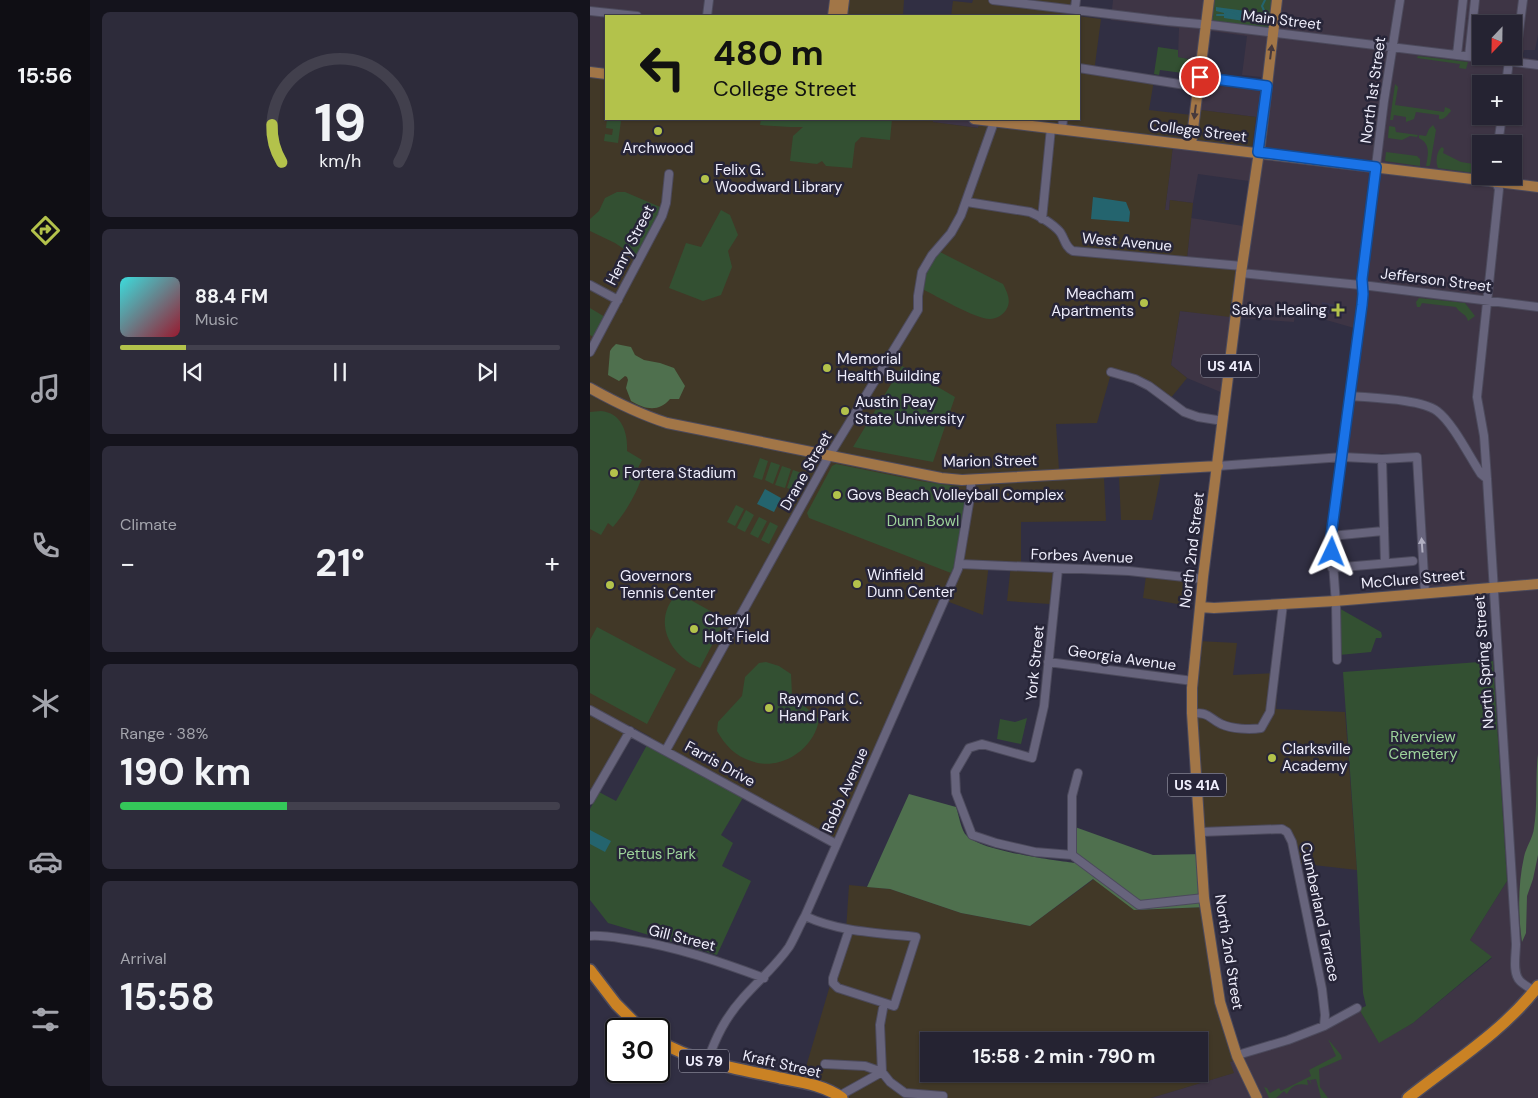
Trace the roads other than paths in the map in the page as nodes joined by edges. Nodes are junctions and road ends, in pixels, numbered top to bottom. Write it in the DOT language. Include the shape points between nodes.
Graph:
graph roads {
  1 [pos="709,0"];
  2 [pos="834,0"];
  3 [pos="844,0"];
  4 [pos="993,0"];
  5 [pos="1076,0"];
  6 [pos="1209,0"];
  7 [pos="1277,0"];
  8 [pos="1400,0"];
  9 [pos="1463,0"];
  10 [pos="1475,0"];
  11 [pos="1523,0"];
  12 [pos="590,11"];
  13 [pos="1074,13"];
  14 [pos="627,15"];
  15 [pos="707,15"];
  16 [pos="833,15"];
  17 [pos="842,15"];
  18 [pos="1520,15"];
  19 [pos="1206,25"];
  20 [pos="1273,33"];
  21 [pos="1393,47"];
  22 [pos="1457,55"];
  23 [pos="1469,56"];
  24 [pos="1472,56"];
  25 [pos="1522,63"];
  26 [pos="1538,65"];
  27 [pos="1080,68"];
  28 [pos="590,72"];
  29 [pos="605,74"];
  30 [pos="1199,82"];
  31 [pos="1267,86"];
  32 [pos="981,120"];
  33 [pos="1062,120"];
  34 [pos="994,122"];
  35 [pos="1057,129"];
  36 [pos="1191,145"];
  37 [pos="1258,152"];
  38 [pos="1376,167"];
  39 [pos="669,174"];
  40 [pos="1472,177"];
  41 [pos="1522,183"];
  42 [pos="1497,185"];
  43 [pos="1538,186"];
  44 [pos="967,202"];
  45 [pos="1042,219"];
  46 [pos="1242,270"];
  47 [pos="590,285"];
  48 [pos="1362,286"];
  49 [pos="618,300"];
  50 [pos="1488,301"];
  51 [pos="1538,307"];
  52 [pos="590,352"];
  53 [pos="1111,372"];
  54 [pos="590,388"];
  55 [pos="1351,396"];
  56 [pos="1223,421"];
  57 [pos="829,456"];
  58 [pos="1343,457"];
  59 [pos="1382,458"];
  60 [pos="1218,466"];
  61 [pos="970,479"];
  62 [pos="1487,479"];
  63 [pos="1383,531"];
  64 [pos="1331,536"];
  65 [pos="1413,561"];
  66 [pos="1384,563"];
  67 [pos="960,564"];
  68 [pos="1332,568"];
  69 [pos="1058,569"];
  70 [pos="1203,579"];
  71 [pos="1538,584"];
  72 [pos="1493,587"];
  73 [pos="1425,593"];
  74 [pos="1335,601"];
  75 [pos="1283,604"];
  76 [pos="1200,607"];
  77 [pos="1337,660"];
  78 [pos="1048,662"];
  79 [pos="1193,681"];
  80 [pos="590,710"];
  81 [pos="1192,713"];
  82 [pos="630,731"];
  83 [pos="666,750"];
  84 [pos="1078,773"];
  85 [pos="590,800"];
  86 [pos="1201,832"];
  87 [pos="836,844"];
  88 [pos="1072,855"];
  89 [pos="1204,898"];
  90 [pos="805,916"];
  91 [pos="849,930"];
  92 [pos="590,936"];
  93 [pos="590,970"];
  94 [pos="764,978"];
  95 [pos="1536,988"];
  96 [pos="884,1003"];
  97 [pos="1357,1008"];
  98 [pos="630,1018"];
  99 [pos="1324,1026"];
  100 [pos="670,1047"];
  101 [pos="1236,1056"];
  102 [pos="707,1062"];
  103 [pos="825,1064"];
  104 [pos="882,1072"];
  105 [pos="943,1096"];
  106 [pos="841,1097"];
  107 [pos="1257,1098"];
  108 [pos="1408,1098"];
  1 -- 15 [label="street"];
  2 -- 16 [label="main road"];
  3 -- 17 [label="main road"];
  4 -- 13 [label="street, Main Street"];
  5 -- 13 [label="street"];
  6 -- 19 [label="main road"];
  7 -- 20 [label="main road, North 2nd Street"];
  8 -- 21 [label="street, North 1st Street"];
  9 -- 22 [label="street"];
  10 -- 23 [label="street"];
  11 -- 18 [label="street"];
  12 -- 14 [label="street"];
  13 -- 19 [label="street, Main Street"];
  19 -- 20 [label="street, Main Street"];
  19 -- 30 [label="main road"];
  20 -- 21 [label="street, Main Street"];
  31 -- 20 [label="main road, North 2nd Street, one-way"];
  21 -- 22 [label="street, Main Street"];
  21 -- 38 [label="street, North 1st Street"];
  22 -- 23 [label="street, Main Street"];
  23 -- 24 [label="street, Main Street"];
  25 -- 26 [label="street, Main Street"];
  27 -- 30 [label="street"];
  28 -- 29 [label="main road"];
  30 -- 31 [label="street"];
  30 -- 36 [label="main road, one-way"];
  31 -- 37 [label="main road, North 2nd Street"];
  32 -- 34 [label="main road, College Street"];
  33 -- 35 [label="street"];
  34 -- 35 [label="main road, College Street"];
  34 -- 44 [label="street, Drane Street"];
  35 -- 36 [label="main road, College Street"];
  35 -- 45 [label="street"];
  36 -- 37 [label="main road, College Street"];
  37 -- 38 [label="main road, College Street"];
  37 -- 46 [label="main road, North 2nd Street / US 41A"];
  38 -- 40 [label="main road, College Street"];
  38 -- 48 [label="street, North 1st Street"];
  39 -- 49 [label="street, Henry Street" via="662,216"];
  41 -- 43 [label="main road, College Street"];
  42 -- 50 [label="street, North Spring Street"];
  44 -- 45 [label="street, West Avenue" via="1030,212"];
  44 -- 57 [label="street, Drane Street" via="952,233 922,272 918,310"];
  45 -- 46 [label="street, West Avenue" via="1057,230 1073,252"];
  46 -- 48 [label="street, Jefferson Street"];
  46 -- 56 [label="main road, North 2nd Street / US 41A"];
  47 -- 49 [label="street"];
  48 -- 50 [label="street, Jefferson Street"];
  48 -- 55 [label="street, North 1st Street"];
  49 -- 52 [label="street, Henry Street"];
  50 -- 51 [label="street, Jefferson Street"];
  50 -- 62 [label="street, North Spring Street" via="1477,397"];
  53 -- 56 [label="street" via="1149,386 1184,412"];
  54 -- 57 [label="main road, Marion Street" via="644,416 667,423"];
  55 -- 58 [label="street, North 1st Street"];
  55 -- 62 [label="street" via="1413,402 1436,410 1447,420"];
  56 -- 60 [label="main road, North 2nd Street / US 41A"];
  57 -- 61 [label="main road, Marion Street" via="941,478"];
  57 -- 83 [label="street, Drane Street"];
  58 -- 59 [label="street, Marion Street"];
  58 -- 60 [label="street, Marion Street"];
  58 -- 64 [label="street, North 1st Street"];
  59 -- 63 [label="street"];
  73 -- 59 [label="street, Marion Street, one-way" via="1417,457"];
  60 -- 61 [label="main road, Marion Street"];
  60 -- 70 [label="main road, North 2nd Street / US 41A"];
  61 -- 67 [label="street, Robb Avenue"];
  62 -- 72 [label="street, North Spring Street"];
  63 -- 64 [label="street"];
  63 -- 66 [label="street"];
  64 -- 68 [label="street, North 1st Street"];
  65 -- 66 [label="street"];
  66 -- 68 [label="street"];
  67 -- 69 [label="street, Forbes Avenue"];
  67 -- 87 [label="street, Robb Avenue"];
  68 -- 74 [label="street, North 1st Street"];
  69 -- 70 [label="street, Forbes Avenue" via="1129,571"];
  69 -- 78 [label="street, York Street"];
  70 -- 76 [label="main road, North 2nd Street / US 41A"];
  71 -- 72 [label="main road, McClure Street"];
  72 -- 73 [label="main road, McClure Street"];
  72 -- 95 [label="street, North Spring Street" via="1516,970 1520,981"];
  73 -- 74 [label="main road, McClure Street"];
  74 -- 75 [label="main road, McClure Street"];
  74 -- 77 [label="street, North 1st Street"];
  75 -- 76 [label="main road, McClure Street"];
  75 -- 81 [label="street" via="1270,712 1261,728 1232,727 1203,713"];
  76 -- 79 [label="main road, North 2nd Street / US 41A"];
  78 -- 79 [label="street, Georgia Avenue"];
  78 -- 88 [label="street, York Street" via="1044,706 1032,758 982,744 968,748 954,772 956,793 972,834 1035,852"];
  79 -- 81 [label="main road, North 2nd Street / US 41A"];
  80 -- 82 [label="street, Farris Drive"];
  81 -- 86 [label="main road, North 2nd Street / US 41A"];
  82 -- 83 [label="street, Farris Drive"];
  82 -- 85 [label="street"];
  83 -- 87 [label="street, Farris Drive"];
  84 -- 88 [label="street" via="1072,796"];
  86 -- 89 [label="main road, North 2nd Street / US 41A"];
  86 -- 99 [label="street, Cumberland Terrace" via="1282,829 1286,832 1292,842 1322,989 1326,1015"];
  87 -- 90 [label="street, Robb Avenue"];
  88 -- 89 [label="street" via="1139,905"];
  89 -- 101 [label="main road, North 2nd Street / US 41A" via="1222,1012"];
  90 -- 91 [label="street"];
  90 -- 94 [label="street, Robb Avenue" via="789,946"];
  91 -- 96 [label="street" via="833,982 838,988"];
  91 -- 96 [label="street" via="916,937 894,1006"];
  92 -- 94 [label="street, Gill Street" via="650,943 708,958"];
  93 -- 98 [label="highway"];
  94 -- 102 [label="street, Robb Avenue" via="729,1015 718,1032"];
  95 -- 108 [label="highway" via="1499,1027"];
  96 -- 104 [label="street" via="880,1025"];
  97 -- 99 [label="street"];
  99 -- 101 [label="street"];
  100 -- 102 [label="highway, Kraft Street / US 79"];
  101 -- 107 [label="main road, North 2nd Street / US 41A"];
  102 -- 106 [label="highway, Kraft Street / US 79" via="820,1087"];
  103 -- 104 [label="street" via="865,1066"];
  104 -- 105 [label="street" via="905,1093"];
  104 -- 106 [label="street"];
}
